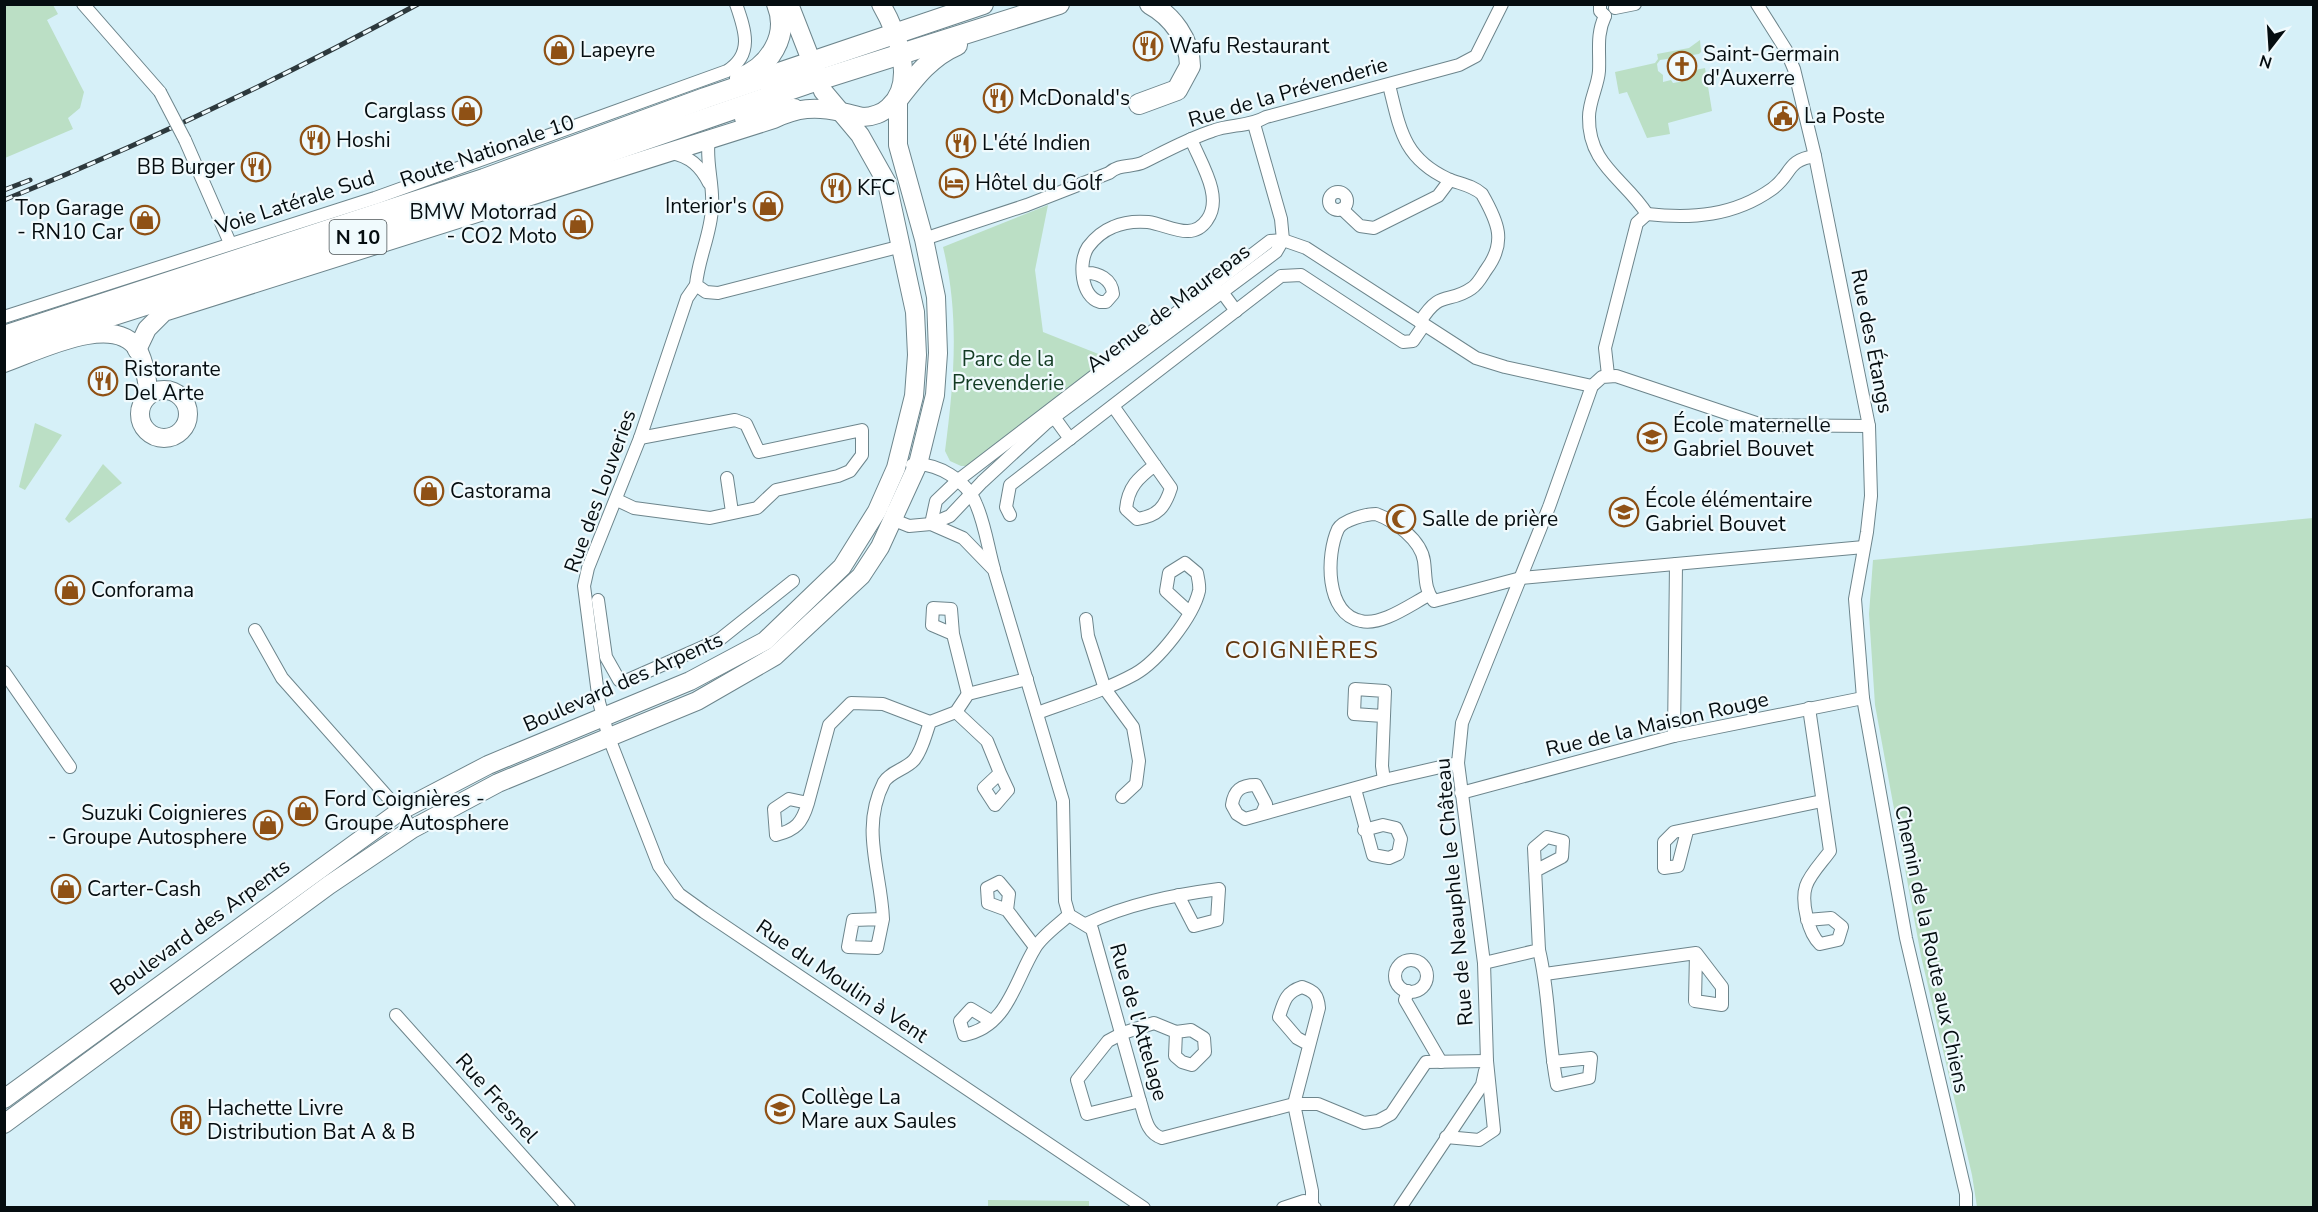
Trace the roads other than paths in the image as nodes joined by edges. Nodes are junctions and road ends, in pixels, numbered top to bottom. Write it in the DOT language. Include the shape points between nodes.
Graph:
graph roads {
  1 [pos="83,4"];
  2 [pos="736,4"];
  3 [pos="777,4"];
  4 [pos="789,4"];
  5 [pos="881,4"];
  6 [pos="983,4"];
  7 [pos="1059,4"];
  8 [pos="1150,4"];
  9 [pos="1502,4"];
  10 [pos="1635,4"];
  11 [pos="1758,4"];
  12 [pos="1615,6"];
  13 [pos="1601,8"];
  14 [pos="983,29"];
  15 [pos="894,34"];
  16 [pos="901,54"];
  17 [pos="812,62"];
  18 [pos="819,81"];
  19 [pos="1389,85"];
  20 [pos="705,98"];
  21 [pos="898,99"];
  22 [pos="1139,104"];
  23 [pos="794,110"];
  24 [pos="839,111"];
  25 [pos="710,119"];
  26 [pos="1254,124"];
  27 [pos="709,138"];
  28 [pos="1191,139"];
  29 [pos="667,152"];
  30 [pos="1815,156"];
  31 [pos="1450,180"];
  32 [pos="712,189"];
  33 [pos="1342,209"];
  34 [pos="1647,214"];
  35 [pos="924,239"];
  36 [pos="1283,240"];
  37 [pos="230,243"];
  38 [pos="902,246"];
  39 [pos="1084,273"];
  40 [pos="696,285"];
  41 [pos="1222,292"];
  42 [pos="185,308"];
  43 [pos="1236,311"];
  44 [pos="4,317"];
  45 [pos="1422,323"];
  46 [pos="4,336"];
  47 [pos="137,350"];
  48 [pos="4,351"];
  49 [pos="4,363"];
  50 [pos="1608,375"];
  51 [pos="1592,386"];
  52 [pos="173,392"];
  53 [pos="149,395"];
  54 [pos="1113,406"];
  55 [pos="1054,417"];
  56 [pos="1869,426"];
  57 [pos="640,438"];
  58 [pos="1070,439"];
  59 [pos="918,464"];
  60 [pos="1155,465"];
  61 [pos="893,476"];
  62 [pos="727,477"];
  63 [pos="957,481"];
  64 [pos="970,494"];
  65 [pos="617,500"];
  66 [pos="732,512"];
  67 [pos="1010,515"];
  68 [pos="894,520"];
  69 [pos="932,524"];
  70 [pos="1864,547"];
  71 [pos="1677,564"];
  72 [pos="994,570"];
  73 [pos="1521,578"];
  74 [pos="792,581"];
  75 [pos="1429,595"];
  76 [pos="598,600"];
  77 [pos="1189,612"];
  78 [pos="1086,619"];
  79 [pos="255,630"];
  80 [pos="953,634"];
  81 [pos="600,657"];
  82 [pos="4,672"];
  83 [pos="1027,679"];
  84 [pos="1105,688"];
  85 [pos="968,694"];
  86 [pos="1863,698"];
  87 [pos="1809,708"];
  88 [pos="956,712"];
  89 [pos="1037,713"];
  90 [pos="1383,716"];
  91 [pos="602,717"];
  92 [pos="930,722"];
  93 [pos="1674,736"];
  94 [pos="609,738"];
  95 [pos="1458,763"];
  96 [pos="69,767"];
  97 [pos="999,773"];
  98 [pos="1384,780"];
  99 [pos="1355,789"];
  100 [pos="1461,793"];
  101 [pos="1122,797"];
  102 [pos="1822,801"];
  103 [pos="808,803"];
  104 [pos="400,812"];
  105 [pos="1262,813"];
  106 [pos="412,829"];
  107 [pos="1364,830"];
  108 [pos="1687,831"];
  109 [pos="1535,872"];
  110 [pos="1178,895"];
  111 [pos="1007,910"];
  112 [pos="1069,915"];
  113 [pos="883,919"];
  114 [pos="1807,920"];
  115 [pos="1086,924"];
  116 [pos="1035,946"];
  117 [pos="1539,950"];
  118 [pos="1696,953"];
  119 [pos="1485,963"];
  120 [pos="1545,975"];
  121 [pos="1408,991"];
  122 [pos="396,1015"];
  123 [pos="991,1021"];
  124 [pos="1176,1032"];
  125 [pos="1123,1033"];
  126 [pos="1308,1044"];
  127 [pos="1487,1061"];
  128 [pos="1441,1062"];
  129 [pos="1553,1062"];
  130 [pos="4,1099"];
  131 [pos="1140,1101"];
  132 [pos="1294,1104"];
  133 [pos="4,1124"];
  134 [pos="1446,1137"];
  135 [pos="1313,1206"];
  136 [pos="569,1208"];
  137 [pos="1144,1208"];
  138 [pos="1283,1208"];
  139 [pos="1400,1208"];
  140 [pos="1966,1208"];
  1 -- 37 [label="street, bridge" via="160,92"];
  2 -- 37 [label="street, Voie Latérale Sud" via="746,47 736,65 727,71 375,198"];
  3 -- 20 [label="main road" via="782,27 770,57 743,77 718,86"];
  4 -- 17 [label="street, Boulevard des Arpents"];
  5 -- 15 [label="street, Boulevard des Arpents"];
  6 -- 15 [label="main road, Route Nationale 10 / N 10"];
  7 -- 14 [label="main road, N 10"];
  8 -- 22 [label="main road" via="1181,33 1190,66 1177,90"];
  9 -- 19 [label="street, Rue de la Prévenderie" via="1476,56 1459,65"];
  10 -- 12 [label="street"];
  11 -- 30 [label="street, Rue des Étangs" via="1794,69"];
  12 -- 13 [label="street" via="1613,14"];
  13 -- 34 [label="street" via="1599,73 1589,115 1591,130 1606,169 1630,190"];
  14 -- 16 [label="main road, N 10"];
  14 -- 21 [label="main road" via="977,38 945,50 928,63"];
  15 -- 16 [label="street, Boulevard des Arpents"];
  15 -- 17 [label="main road, Route Nationale 10 / N 10"];
  16 -- 18 [label="main road, N 10"];
  16 -- 21 [label="street, Boulevard des Arpents" via="903,72"];
  17 -- 18 [label="street, Boulevard des Arpents"];
  17 -- 20 [label="main road, Route Nationale 10 / N 10"];
  18 -- 24 [label="street, Boulevard des Arpents"];
  18 -- 25 [label="main road, N 10"];
  19 -- 26 [label="street, Rue de la Prévenderie" via="1266,117"];
  19 -- 31 [label="street" via="1409,150 1420,162"];
  20 -- 46 [label="main road, Route Nationale 10 / N 10" via="484,179"];
  21 -- 24 [label="street" via="876,115 864,117"];
  21 -- 35 [label="street, Boulevard des Arpents" via="898,145"];
  23 -- 24 [label="street" via="809,107"];
  23 -- 25 [label="main road" via="771,111 733,121"];
  23 -- 27 [label="street"];
  24 -- 38 [label="street, Boulevard des Arpents" via="877,161 887,183"];
  25 -- 48 [label="main road, N 10"];
  26 -- 28 [label="street, Rue de la Prévenderie" via="1231,126"];
  26 -- 36 [label="street" via="1281,219"];
  27 -- 29 [label="street"];
  27 -- 32 [label="street"];
  28 -- 35 [label="street, Rue de la Prévenderie" via="1144,162 1115,168 1027,206"];
  28 -- 39 [label="street" via="1214,196 1205,223 1191,232 1139,221 1111,228 1088,247"];
  29 -- 32 [label="street" via="694,162"];
  29 -- 42 [label="street"];
  30 -- 34 [label="street" via="1796,160 1773,188 1722,213 1671,218"];
  30 -- 56 [label="street, Rue des Étangs"];
  31 -- 33 [label="street" via="1438,196 1374,228 1360,226"];
  31 -- 45 [label="street" via="1482,194 1498,230 1499,247 1476,284 1432,304"];
  32 -- 40 [label="street" via="711,219"];
  34 -- 50 [label="street" via="1637,224 1605,348"];
  35 -- 59 [label="street, Boulevard des Arpents" via="936,297 938,353 935,395"];
  36 -- 41 [label="street, Avenue de Maurepas" via="1276,252"];
  36 -- 45 [label="street" via="1306,248"];
  36 -- 63 [label="street, Avenue de Maurepas" via="1270,241"];
  37 -- 44 [label="street, Voie Latérale Sud"];
  38 -- 40 [label="street" via="718,293 705,292"];
  38 -- 61 [label="street, Boulevard des Arpents" via="915,312 918,355 914,396"];
  40 -- 57 [label="street, Rue des Louveries" via="687,298"];
  41 -- 43 [label="street"];
  41 -- 55 [label="street, Avenue de Maurepas"];
  42 -- 47 [label="street" via="155,318"];
  42 -- 52 [label="street" via="158,329 150,351 152,365"];
  43 -- 45 [label="street" via="1281,276 1301,275 1403,342 1413,341"];
  43 -- 54 [label="street"];
  45 -- 51 [label="street" via="1482,360"];
  47 -- 49 [label="street" via="124,338 107,332 91,333"];
  47 -- 53 [label="street"];
  50 -- 51 [label="street"];
  50 -- 56 [label="street" via="1762,425"];
  51 -- 73 [label="street, Rue de Neauphle le Château"];
  52 -- 53 [label="street" via="161,390"];
  52 -- 53 [label="street" via="187,405 188,418 181,431 169,438 149,433 142,422 141,409"];
  54 -- 58 [label="street"];
  54 -- 60 [label="street"];
  55 -- 58 [label="street"];
  55 -- 64 [label="street, Avenue de Maurepas"];
  56 -- 70 [label="street, Rue des Étangs" via="1871,496"];
  57 -- 65 [label="street, Rue des Louveries"];
  57 -- 66 [label="street" via="735,420 746,424 759,452 862,430 862,455 850,471 776,490 757,508"];
  58 -- 67 [label="street" via="1010,485 1006,507"];
  59 -- 61 [label="street"];
  59 -- 63 [label="street" via="937,466"];
  59 -- 68 [label="street, Boulevard des Arpents"];
  61 -- 68 [label="street"];
  61 -- 91 [label="street, Boulevard des Arpents" via="877,511 842,567 765,641 690,681"];
  62 -- 66 [label="street"];
  63 -- 64 [label="street"];
  63 -- 69 [label="street, Avenue de Maurepas" via="936,501"];
  64 -- 69 [label="street, Avenue de Maurepas" via="950,516"];
  64 -- 72 [label="street"];
  65 -- 66 [label="street" via="634,508 710,518"];
  65 -- 81 [label="street, Rue des Louveries" via="588,568 585,586"];
  68 -- 69 [label="street" via="909,526"];
  68 -- 94 [label="street, Boulevard des Arpents" via="861,576 775,656 697,701"];
  69 -- 72 [label="street" via="963,538"];
  70 -- 71 [label="street"];
  70 -- 86 [label="street, Rue des Étangs" via="1855,599"];
  71 -- 73 [label="street"];
  71 -- 93 [label="street"];
  72 -- 83 [label="street"];
  73 -- 75 [label="street" via="1443,600 1434,601"];
  73 -- 95 [label="street, Rue de Neauphle le Château" via="1462,723"];
  74 -- 81 [label="street" via="719,640 628,680 619,680"];
  75 -- 75 [label="street" via="1372,621 1349,616 1331,585 1330,566 1339,528 1376,514 1418,542"];
  76 -- 81 [label="street"];
  77 -- 84 [label="street" via="1179,632 1138,672"];
  78 -- 84 [label="street"];
  79 -- 104 [label="street" via="282,678"];
  80 -- 85 [label="street"];
  81 -- 91 [label="street, Rue des Louveries"];
  82 -- 96 [label="street"];
  83 -- 85 [label="street"];
  83 -- 89 [label="street"];
  84 -- 89 [label="street"];
  84 -- 101 [label="street" via="1132,727 1139,761 1136,784"];
  85 -- 88 [label="street"];
  86 -- 87 [label="street, Rue de la Maison Rouge"];
  86 -- 140 [label="street, Chemin de la Route aux Chiens" via="1906,938"];
  87 -- 93 [label="street, Rue de la Maison Rouge"];
  87 -- 102 [label="street"];
  88 -- 92 [label="street"];
  88 -- 97 [label="street" via="987,741"];
  89 -- 112 [label="street" via="1063,801 1065,901"];
  90 -- 98 [label="street"];
  91 -- 94 [label="street, Rue du Moulin à Vent"];
  91 -- 104 [label="street, Boulevard des Arpents" via="488,765"];
  92 -- 103 [label="street" via="883,704 851,703 829,725"];
  92 -- 113 [label="street" via="914,760 885,780 874,809 871,844 882,887"];
  93 -- 100 [label="street, Rue de la Maison Rouge"];
  94 -- 106 [label="street, Boulevard des Arpents" via="498,783"];
  94 -- 137 [label="street, Rue du Moulin à Vent" via="651,850 680,894"];
  95 -- 98 [label="street"];
  95 -- 100 [label="street, Rue de Neauphle le Château"];
  98 -- 99 [label="street"];
  99 -- 105 [label="street"];
  99 -- 107 [label="street"];
  100 -- 119 [label="street, Rue de Neauphle le Château"];
  102 -- 108 [label="street"];
  102 -- 114 [label="street" via="1830,851 1806,887"];
  104 -- 106 [label="street"];
  104 -- 130 [label="street, Boulevard des Arpents"];
  106 -- 133 [label="street, Boulevard des Arpents" via="329,885"];
  109 -- 117 [label="street"];
  110 -- 115 [label="street"];
  111 -- 116 [label="street"];
  112 -- 115 [label="street, Rue de l'Attelage"];
  112 -- 116 [label="street"];
  115 -- 125 [label="street, Rue de l'Attelage" via="1092,929"];
  116 -- 123 [label="street" via="1014,994"];
  117 -- 119 [label="street"];
  117 -- 120 [label="street"];
  118 -- 120 [label="street"];
  119 -- 127 [label="street, Rue de Neauphle le Château"];
  120 -- 129 [label="street"];
  121 -- 128 [label="street" via="1405,1000"];
  122 -- 136 [label="street, Rue Fresnel"];
  124 -- 125 [label="street" via="1154,1023"];
  125 -- 131 [label="street, Rue de l'Attelage"];
  125 -- 131 [label="street" via="1108,1041 1077,1080 1088,1114"];
  126 -- 132 [label="street"];
  127 -- 128 [label="street, Rue de l'Attelage"];
  127 -- 134 [label="street" via="1482,1085"];
  127 -- 134 [label="street, Rue de Neauphle le Château" via="1494,1130 1479,1140"];
  128 -- 132 [label="street, Rue de l'Attelage" via="1426,1062 1391,1114 1378,1121 1364,1123 1318,1104"];
  131 -- 132 [label="street, Rue de l'Attelage" via="1149,1129 1162,1138"];
  132 -- 135 [label="street"];
  134 -- 139 [label="street"];
  135 -- 138 [label="street" via="1304,1201"];
}
